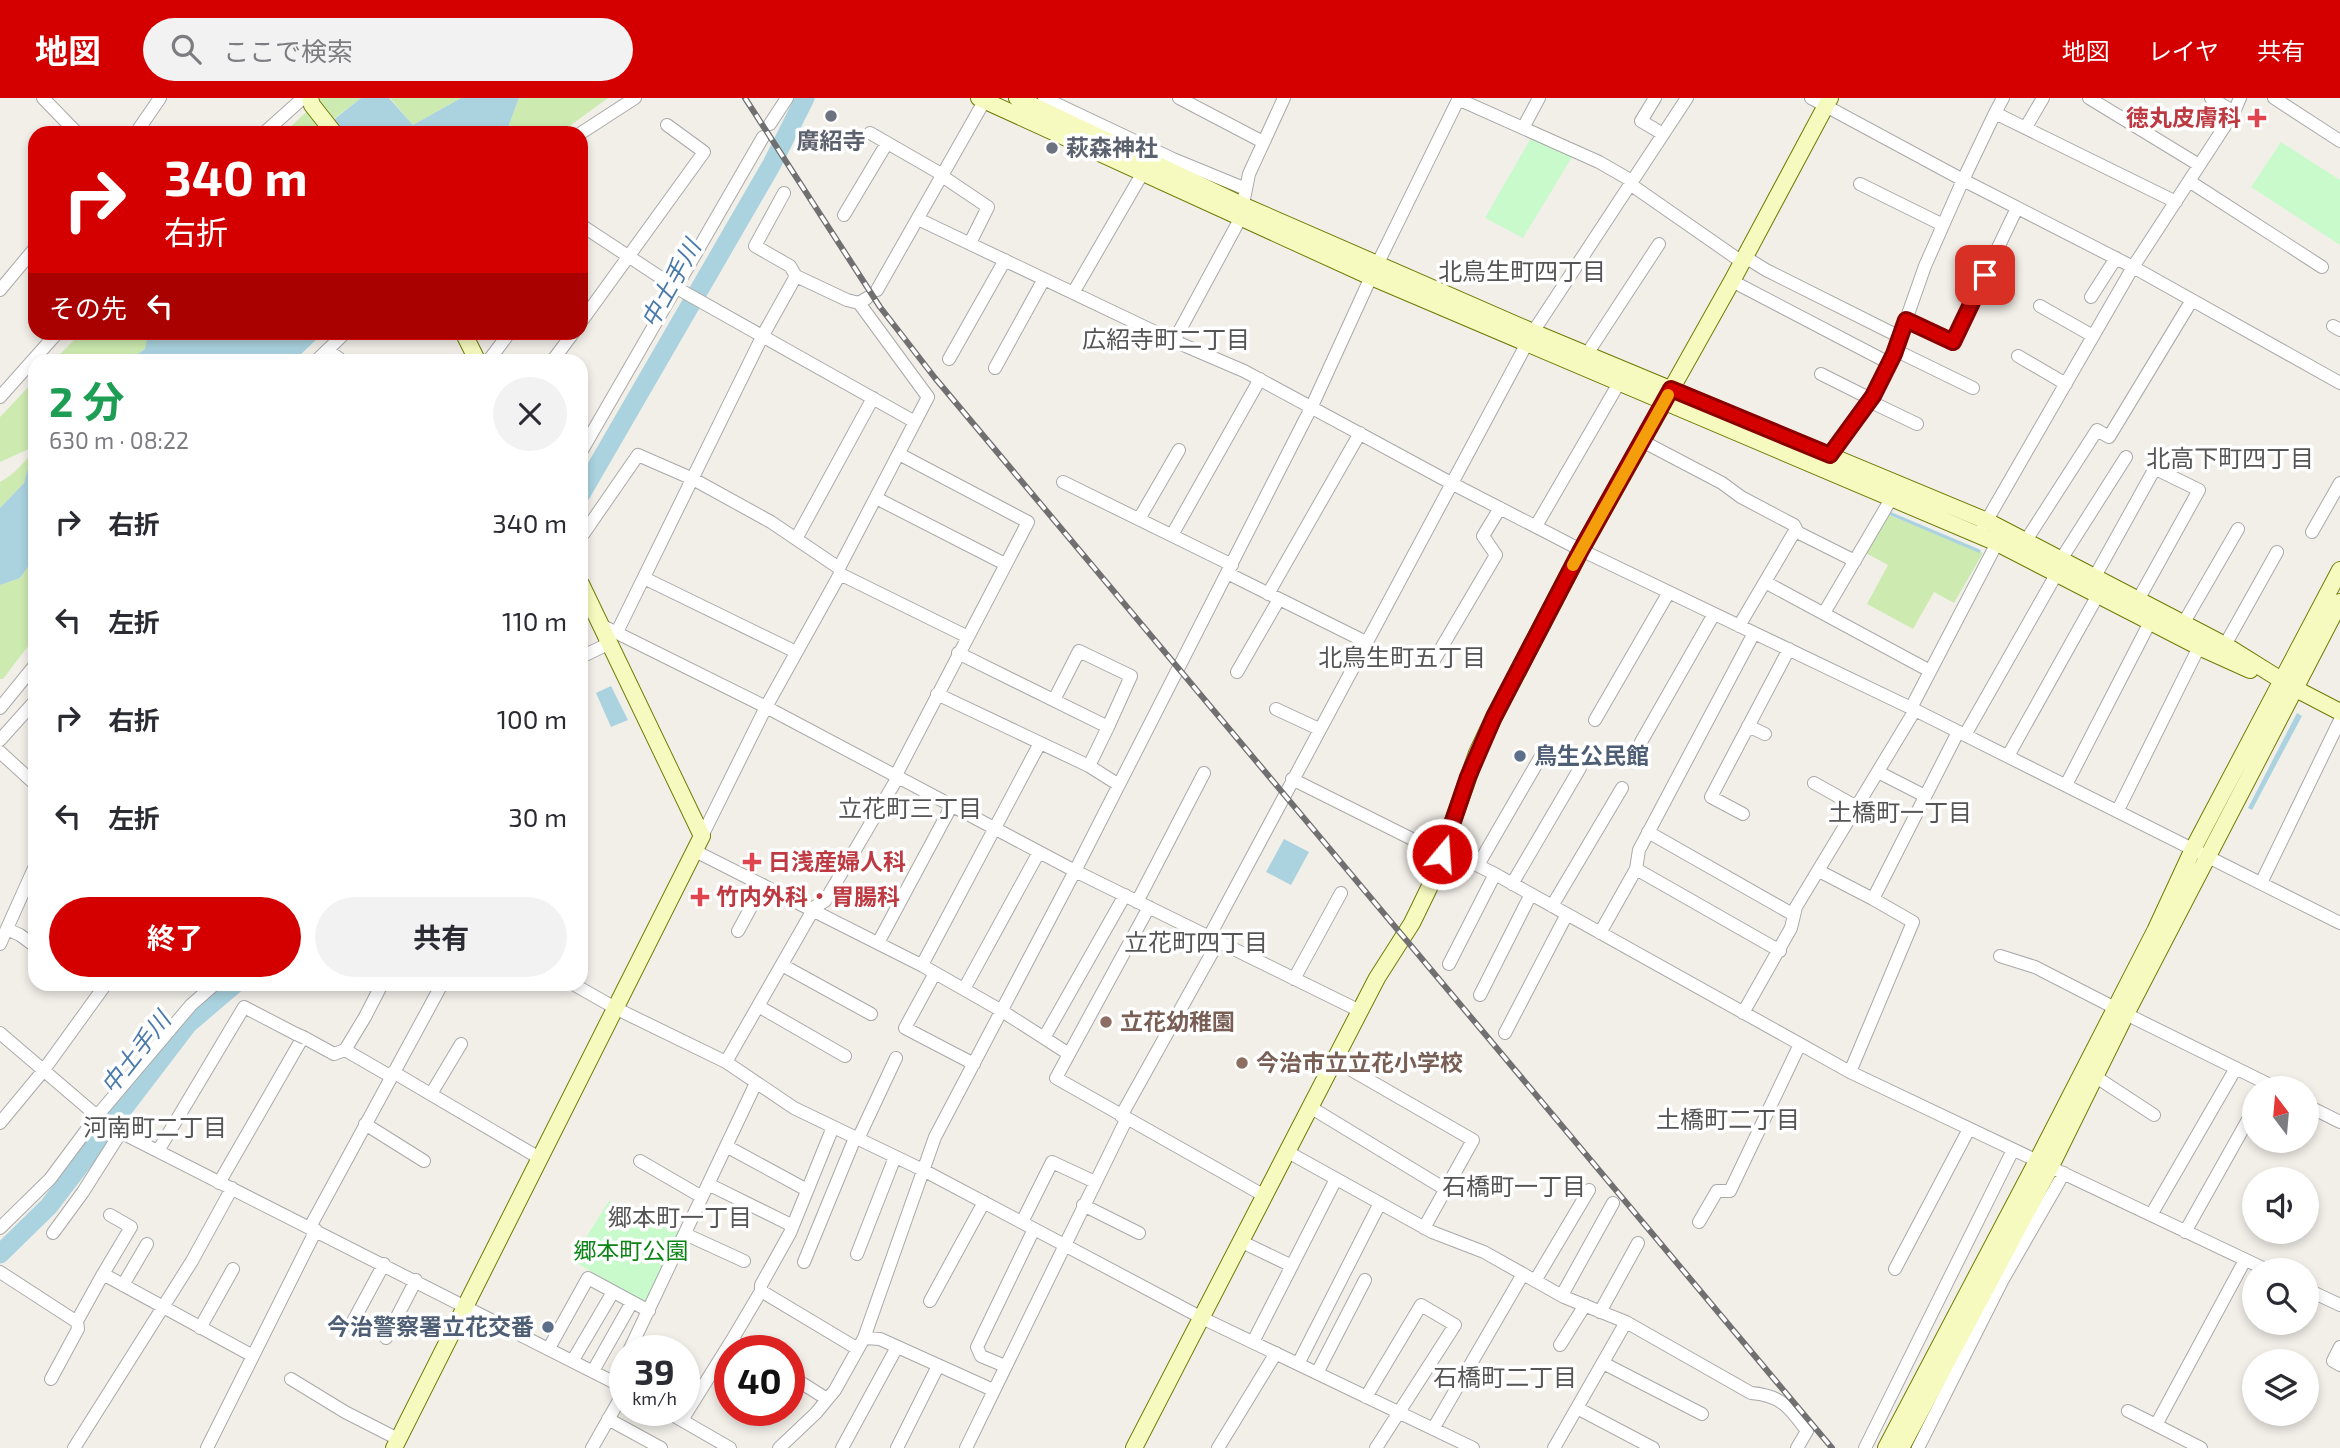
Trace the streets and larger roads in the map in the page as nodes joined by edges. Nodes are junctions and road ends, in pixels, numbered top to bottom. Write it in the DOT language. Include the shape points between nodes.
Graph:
graph roads {
  1 [pos="43,98"];
  2 [pos="160,98"];
  3 [pos="635,98"];
  4 [pos="786,98"];
  5 [pos="1017,98"];
  6 [pos="1044,98"];
  7 [pos="1179,98"];
  8 [pos="1284,98"];
  9 [pos="1458,98"];
  10 [pos="1539,98"];
  11 [pos="1655,98"];
  12 [pos="1687,98"];
  13 [pos="2003,98"];
  14 [pos="2043,98"];
  15 [pos="2089,98"];
  16 [pos="2211,98"];
  17 [pos="2240,98"];
  18 [pos="2274,98"];
  19 [pos="983,99"];
  20 [pos="308,100"];
  21 [pos="1822,101"];
  22 [pos="2234,112"];
  23 [pos="1995,113"];
  24 [pos="770,124"];
  25 [pos="667,125"];
  26 [pos="69,126"];
  27 [pos="141,126"];
  28 [pos="273,126"];
  29 [pos="328,126"];
  30 [pos="2026,127"];
  31 [pos="588,128"];
  32 [pos="1523,128"];
  33 [pos="870,133"];
  34 [pos="1663,134"];
  35 [pos="763,137"];
  36 [pos="2340,141"];
  37 [pos="1263,142"];
  38 [pos="887,143"];
  39 [pos="2199,165"];
  40 [pos="1142,173"];
  41 [pos="943,176"];
  42 [pos="1963,180"];
  43 [pos="2189,181"];
  44 [pos="1631,182"];
  45 [pos="1860,184"];
  46 [pos="1245,188"];
  47 [pos="784,193"];
  48 [pos="2176,202"];
  49 [pos="2017,208"];
  50 [pos="1241,212"];
  51 [pos="844,215"];
  52 [pos="918,219"];
  53 [pos="1943,225"];
  54 [pos="588,234"];
  55 [pos="970,243"];
  56 [pos="1659,244"];
  57 [pos="28,256"];
  58 [pos="629,257"];
  59 [pos="2116,258"];
  60 [pos="1744,259"];
  61 [pos="1005,260"];
  62 [pos="2133,267"];
  63 [pos="2322,267"];
  64 [pos="1375,271"];
  65 [pos="796,276"];
  66 [pos="1044,279"];
  67 [pos="1732,281"];
  68 [pos="675,287"];
  69 [pos="0,290"];
  70 [pos="1073,293"];
  71 [pos="867,297"];
  72 [pos="2091,297"];
  73 [pos="2192,300"];
  74 [pos="2040,306"];
  75 [pos="588,313"];
  76 [pos="1906,320"];
  77 [pos="763,335"];
  78 [pos="2093,336"];
  79 [pos="1529,338"];
  80 [pos="51,340"];
  81 [pos="338,340"];
  82 [pos="1174,341"];
  83 [pos="1897,344"];
  84 [pos="328,350"];
  85 [pos="38,354"];
  86 [pos="324,354"];
  87 [pos="333,354"];
  88 [pos="1587,354"];
  89 [pos="2018,356"];
  90 [pos="949,359"];
  91 [pos="1889,363"];
  92 [pos="28,366"];
  93 [pos="995,368"];
  94 [pos="1821,374"];
  95 [pos="1259,379"];
  96 [pos="1619,383"];
  97 [pos="2340,383"];
  98 [pos="2066,384"];
  99 [pos="1973,388"];
  100 [pos="1667,395"];
  101 [pos="0,397"];
  102 [pos="873,398"];
  103 [pos="1870,400"];
  104 [pos="1312,406"];
  105 [pos="915,422"];
  106 [pos="1917,424"];
  107 [pos="1360,433"];
  108 [pos="588,440"];
  109 [pos="1642,441"];
  110 [pos="1179,450"];
  111 [pos="899,454"];
  112 [pos="2126,457"];
  113 [pos="1827,462"];
  114 [pos="693,478"];
  115 [pos="1063,482"];
  116 [pos="1451,483"];
  117 [pos="2340,483"];
  118 [pos="876,498"];
  119 [pos="1891,499"];
  120 [pos="1500,508"];
  121 [pos="1139,519"];
  122 [pos="588,526"];
  123 [pos="1536,526"];
  124 [pos="1982,528"];
  125 [pos="2238,529"];
  126 [pos="1795,531"];
  127 [pos="2312,532"];
  128 [pos="1172,535"];
  129 [pos="796,539"];
  130 [pos="2025,542"];
  131 [pos="1997,543"];
  132 [pos="1581,550"];
  133 [pos="2277,552"];
  134 [pos="1855,561"];
  135 [pos="1005,564"];
  136 [pos="2058,567"];
  137 [pos="1229,569"];
  138 [pos="2340,570"];
  139 [pos="839,571"];
  140 [pos="644,578"];
  141 [pos="1765,582"];
  142 [pos="2096,587"];
  143 [pos="1669,592"];
  144 [pos="1273,596"];
  145 [pos="2138,600"];
  146 [pos="2340,601"];
  147 [pos="588,609"];
  148 [pos="1824,613"];
  149 [pos="1714,614"];
  150 [pos="2150,622"];
  151 [pos="2183,624"];
  152 [pos="1739,626"];
  153 [pos="1754,632"];
  154 [pos="966,636"];
  155 [pos="613,638"];
  156 [pos="1366,642"];
  157 [pos="2225,645"];
  158 [pos="2199,647"];
  159 [pos="1789,649"];
  160 [pos="796,652"];
  161 [pos="588,653"];
  162 [pos="958,653"];
  163 [pos="1433,663"];
  164 [pos="1930,671"];
  165 [pos="1237,672"];
  166 [pos="28,674"];
  167 [pos="2285,683"];
  168 [pos="937,694"];
  169 [pos="1054,700"];
  170 [pos="766,707"];
  171 [pos="0,708"];
  172 [pos="28,709"];
  173 [pos="1276,709"];
  174 [pos="1913,709"];
  175 [pos="2340,712"];
  176 [pos="1595,720"];
  177 [pos="2340,720"];
  178 [pos="1748,726"];
  179 [pos="1108,727"];
  180 [pos="1319,729"];
  181 [pos="1765,734"];
  182 [pos="1962,734"];
  183 [pos="0,740"];
  184 [pos="1640,742"];
  185 [pos="1040,743"];
  186 [pos="0,751"];
  187 [pos="1544,751"];
  188 [pos="2008,756"];
  189 [pos="1089,766"];
  190 [pos="1580,768"];
  191 [pos="1878,772"];
  192 [pos="1205,773"];
  193 [pos="897,776"];
  194 [pos="28,777"];
  195 [pos="1292,779"];
  196 [pos="1814,783"];
  197 [pos="1119,785"];
  198 [pos="2066,785"];
  199 [pos="1622,788"];
  200 [pos="1926,796"];
  201 [pos="952,805"];
  202 [pos="1857,807"];
  203 [pos="2118,810"];
  204 [pos="1743,814"];
  205 [pos="996,829"];
  206 [pos="1648,832"];
  207 [pos="699,843"];
  208 [pos="1039,852"];
  209 [pos="1443,852"];
  210 [pos="2200,853"];
  211 [pos="1478,865"];
  212 [pos="1636,869"];
  213 [pos="1075,871"];
  214 [pos="1819,871"];
  215 [pos="1495,874"];
  216 [pos="28,882"];
  217 [pos="2261,883"];
  218 [pos="1512,884"];
  219 [pos="763,885"];
  220 [pos="1341,893"];
  221 [pos="1531,894"];
  222 [pos="1125,895"];
  223 [pos="1872,899"];
  224 [pos="1143,904"];
  225 [pos="1552,906"];
  226 [pos="812,910"];
  227 [pos="1567,914"];
  228 [pos="1794,915"];
  229 [pos="2340,923"];
  230 [pos="8,929"];
  231 [pos="738,930"];
  232 [pos="1600,933"];
  233 [pos="1214,939"];
  234 [pos="28,941"];
  235 [pos="877,943"];
  236 [pos="0,944"];
  237 [pos="1780,951"];
  238 [pos="2000,956"];
  239 [pos="1449,964"];
  240 [pos="782,965"];
  241 [pos="922,965"];
  242 [pos="936,973"];
  243 [pos="1294,979"];
  244 [pos="964,989"];
  245 [pos="101,991"];
  246 [pos="207,991"];
  247 [pos="378,991"];
  248 [pos="438,991"];
  249 [pos="585,991"];
  250 [pos="1480,995"];
  251 [pos="758,1006"];
  252 [pos="617,1009"];
  253 [pos="1002,1011"];
  254 [pos="2120,1011"];
  255 [pos="1360,1012"];
  256 [pos="1743,1013"];
  257 [pos="871,1014"];
  258 [pos="0,1033"];
  259 [pos="1505,1033"];
  260 [pos="302,1037"];
  261 [pos="1044,1038"];
  262 [pos="461,1044"];
  263 [pos="1800,1044"];
  264 [pos="345,1050"];
  265 [pos="1069,1054"];
  266 [pos="845,1056"];
  267 [pos="897,1058"];
  268 [pos="1334,1060"];
  269 [pos="726,1062"];
  270 [pos="974,1064"];
  271 [pos="2236,1068"];
  272 [pos="43,1070"];
  273 [pos="1850,1072"];
  274 [pos="392,1074"];
  275 [pos="2250,1076"];
  276 [pos="2096,1077"];
  277 [pos="755,1083"];
  278 [pos="430,1094"];
  279 [pos="1310,1107"];
  280 [pos="2319,1112"];
  281 [pos="2154,1115"];
  282 [pos="97,1116"];
  283 [pos="1124,1117"];
  284 [pos="2340,1122"];
  285 [pos="0,1124"];
  286 [pos="365,1124"];
  287 [pos="832,1127"];
  288 [pos="1969,1129"];
  289 [pos="2242,1130"];
  290 [pos="121,1132"];
  291 [pos="857,1138"];
  292 [pos="726,1146"];
  293 [pos="2014,1150"];
  294 [pos="1286,1151"];
  295 [pos="158,1152"];
  296 [pos="895,1157"];
  297 [pos="541,1159"];
  298 [pos="424,1161"];
  299 [pos="640,1161"];
  300 [pos="2050,1167"];
  301 [pos="923,1170"];
  302 [pos="1336,1179"];
  303 [pos="1095,1182"];
  304 [pos="219,1183"];
  305 [pos="708,1184"];
  306 [pos="232,1188"];
  307 [pos="1445,1189"];
  308 [pos="807,1190"];
  309 [pos="1589,1190"];
  310 [pos="1263,1195"];
  311 [pos="702,1197"];
  312 [pos="984,1202"];
  313 [pos="1380,1203"];
  314 [pos="1613,1203"];
  315 [pos="1083,1205"];
  316 [pos="110,1215"];
  317 [pos="2151,1215"];
  318 [pos="1022,1222"];
  319 [pos="1699,1222"];
  320 [pos="793,1226"];
  321 [pos="0,1227"];
  322 [pos="313,1228"];
  323 [pos="1424,1228"];
  324 [pos="1034,1229"];
  325 [pos="2185,1232"];
  326 [pos="53,1233"];
  327 [pos="1139,1233"];
  328 [pos="685,1234"];
  329 [pos="1240,1241"];
  330 [pos="1637,1243"];
  331 [pos="147,1244"];
  332 [pos="1064,1244"];
  333 [pos="857,1254"];
  334 [pos="2242,1259"];
  335 [pos="744,1261"];
  336 [pos="804,1262"];
  337 [pos="384,1264"];
  338 [pos="1292,1265"];
  339 [pos="2242,1266"];
  340 [pos="233,1269"];
  341 [pos="1895,1269"];
  342 [pos="103,1274"];
  343 [pos="1523,1274"];
  344 [pos="3,1275"];
  345 [pos="416,1280"];
  346 [pos="1365,1280"];
  347 [pos="1535,1281"];
  348 [pos="123,1285"];
  349 [pos="761,1291"];
  350 [pos="612,1292"];
  351 [pos="2319,1295"];
  352 [pos="1562,1296"];
  353 [pos="930,1301"];
  354 [pos="632,1302"];
  355 [pos="1585,1305"];
  356 [pos="2340,1305"];
  357 [pos="466,1306"];
  358 [pos="162,1307"];
  359 [pos="649,1311"];
  360 [pos="1600,1312"];
  361 [pos="1202,1318"];
  362 [pos="77,1322"];
  363 [pos="1626,1322"];
  364 [pos="351,1325"];
  365 [pos="200,1328"];
  366 [pos="637,1335"];
  367 [pos="735,1335"];
  368 [pos="386,1338"];
  369 [pos="1253,1342"];
  370 [pos="861,1344"];
  371 [pos="1560,1345"];
  372 [pos="897,1347"];
  373 [pos="2340,1347"];
  374 [pos="549,1348"];
  375 [pos="1276,1353"];
  376 [pos="253,1356"];
  377 [pos="573,1360"];
  378 [pos="1603,1363"];
  379 [pos="1298,1364"];
  380 [pos="2340,1365"];
  381 [pos="938,1366"];
  382 [pos="1004,1366"];
  383 [pos="714,1369"];
  384 [pos="593,1371"];
  385 [pos="1317,1373"];
  386 [pos="51,1379"];
  387 [pos="291,1379"];
  388 [pos="609,1380"];
  389 [pos="805,1385"];
  390 [pos="993,1390"];
  391 [pos="700,1391"];
  392 [pos="1367,1397"];
  393 [pos="827,1399"];
  394 [pos="1577,1408"];
  395 [pos="2128,1411"];
  396 [pos="1397,1412"];
  397 [pos="1702,1414"];
  398 [pos="608,1419"];
  399 [pos="2156,1425"];
  400 [pos="692,1426"];
  401 [pos="1433,1429"];
  402 [pos="400,1444"];
  403 [pos="1469,1447"];
  404 [pos="74,1448"];
  405 [pos="207,1448"];
  406 [pos="592,1448"];
  407 [pos="661,1448"];
  408 [pos="730,1448"];
  409 [pos="779,1448"];
  410 [pos="842,1448"];
  411 [pos="897,1448"];
  412 [pos="966,1448"];
  413 [pos="1134,1448"];
  414 [pos="1218,1448"];
  415 [pos="1376,1448"];
  416 [pos="1554,1448"];
  417 [pos="1653,1448"];
  418 [pos="1797,1448"];
  419 [pos="1864,1448"];
  420 [pos="1886,1448"];
  421 [pos="1901,1448"];
  422 [pos="1918,1448"];
  423 [pos="2201,1448"];
  1 -- 26 [label="street"];
  2 -- 27 [label="street"];
  3 -- 31 [label="street"];
  4 -- 24 [label="street"];
  5 -- 50 [label="street"];
  6 -- 46 [label="street"];
  7 -- 37 [label="street"];
  8 -- 37 [label="street"];
  9 -- 32 [label="street"];
  9 -- 64 [label="street"];
  10 -- 32 [label="street"];
  11 -- 34 [label="street" via="1640,121"];
  12 -- 34 [label="street"];
  13 -- 23 [label="street"];
  14 -- 30 [label="street"];
  15 -- 39 [label="street"];
  16 -- 22 [label="street"];
  17 -- 22 [label="street"];
  18 -- 36 [label="street"];
  19 -- 40 [label="street"];
  19 -- 41 [label="street"];
  20 -- 28 [label="street"];
  20 -- 29 [label="street"];
  21 -- 42 [label="street"];
  21 -- 60 [label="street"];
  22 -- 39 [label="street"];
  23 -- 30 [label="street"];
  23 -- 42 [label="street"];
  25 -- 58 [label="street" via="704,152"];
  30 -- 48 [label="street"];
  32 -- 44 [label="street" via="1599,162"];
  33 -- 38 [label="street"];
  34 -- 44 [label="street"];
  35 -- 68 [label="street"];
  37 -- 46 [label="street"];
  38 -- 41 [label="street"];
  38 -- 51 [label="street"];
  39 -- 43 [label="street"];
  40 -- 50 [label="street"];
  40 -- 70 [label="street"];
  41 -- 52 [label="street"];
  41 -- 55 [label="street" via="988,207"];
  42 -- 49 [label="street"];
  42 -- 53 [label="street"];
  43 -- 48 [label="street"];
  43 -- 63 [label="street"];
  44 -- 60 [label="street"];
  44 -- 79 [label="street"];
  45 -- 53 [label="street"];
  46 -- 50 [label="street"];
  47 -- 65 [label="street" via="755,246 790,266"];
  48 -- 62 [label="street"];
  49 -- 59 [label="street"];
  49 -- 76 [label="street" via="1953,342"];
  50 -- 64 [label="street"];
  50 -- 82 [label="street"];
  52 -- 55 [label="street"];
  52 -- 71 [label="street"];
  53 -- 76 [label="street"];
  54 -- 58 [label="street"];
  55 -- 61 [label="street"];
  56 -- 88 [label="street"];
  57 -- 69 [label="street"];
  58 -- 68 [label="street"];
  58 -- 75 [label="street"];
  59 -- 62 [label="street"];
  59 -- 72 [label="street"];
  60 -- 67 [label="street"];
  60 -- 83 [label="street"];
  61 -- 66 [label="street"];
  61 -- 90 [label="street"];
  62 -- 73 [label="street"];
  62 -- 78 [label="street"];
  64 -- 79 [label="street"];
  64 -- 104 [label="street"];
  65 -- 71 [label="street" via="847,300"];
  65 -- 77 [label="street"];
  66 -- 70 [label="street"];
  66 -- 93 [label="street"];
  67 -- 91 [label="street"];
  67 -- 100 [label="street"];
  68 -- 77 [label="street"];
  68 -- 108 [label="street"];
  70 -- 82 [label="street"];
  71 -- 105 [label="street" via="928,397"];
  73 -- 97 [label="street"];
  73 -- 130 [label="street" via="2109,437 2097,429"];
  74 -- 78 [label="street"];
  76 -- 83 [label="street"];
  77 -- 102 [label="street"];
  77 -- 114 [label="street"];
  78 -- 98 [label="street"];
  79 -- 88 [label="street"];
  79 -- 96 [label="street"];
  79 -- 116 [label="street"];
  80 -- 85 [label="street"];
  81 -- 84 [label="street"];
  82 -- 95 [label="street"];
  83 -- 91 [label="street"];
  83 -- 99 [label="street"];
  84 -- 86 [label="street"];
  84 -- 87 [label="street"];
  88 -- 100 [label="street"];
  89 -- 98 [label="street"];
  91 -- 103 [label="street"];
  92 -- 101 [label="street"];
  94 -- 103 [label="street"];
  95 -- 104 [label="street"];
  95 -- 128 [label="street"];
  96 -- 100 [label="street"];
  96 -- 123 [label="street"];
  98 -- 124 [label="street"];
  100 -- 109 [label="street"];
  100 -- 113 [label="street"];
  102 -- 105 [label="street"];
  102 -- 129 [label="street"];
  103 -- 106 [label="street"];
  103 -- 113 [label="street"];
  104 -- 107 [label="street"];
  104 -- 137 [label="street"];
  105 -- 111 [label="street"];
  107 -- 116 [label="street"];
  107 -- 144 [label="street"];
  109 -- 126 [label="street" via="1794,525"];
  109 -- 132 [label="street"];
  110 -- 121 [label="street"];
  111 -- 118 [label="street"];
  111 -- 135 [label="street" via="1028,522"];
  112 -- 136 [label="street"];
  113 -- 119 [label="street"];
  113 -- 124 [label="street"];
  114 -- 122 [label="street" via="638,455"];
  114 -- 129 [label="street"];
  114 -- 140 [label="street"];
  115 -- 121 [label="street"];
  116 -- 120 [label="street"];
  116 -- 156 [label="street"];
  117 -- 127 [label="street"];
  118 -- 135 [label="street"];
  118 -- 139 [label="street"];
  119 -- 124 [label="street"];
  119 -- 134 [label="street"];
  120 -- 123 [label="street"];
  120 -- 163 [label="street" via="1483,536 1496,555"];
  121 -- 128 [label="street"];
  123 -- 132 [label="street"];
  124 -- 130 [label="street"];
  124 -- 131 [label="street"];
  125 -- 151 [label="street"];
  126 -- 134 [label="street"];
  126 -- 141 [label="street"];
  128 -- 137 [label="street"];
  129 -- 139 [label="street"];
  130 -- 136 [label="street"];
  131 -- 136 [label="street"];
  131 -- 164 [label="street"];
  132 -- 143 [label="street"];
  132 -- 209 [label="street" via="1489,729"];
  133 -- 157 [label="street"];
  134 -- 148 [label="street"];
  135 -- 154 [label="street"];
  136 -- 142 [label="street"];
  136 -- 182 [label="street"];
  137 -- 144 [label="street"];
  137 -- 197 [label="street"];
  138 -- 167 [label="street"];
  139 -- 154 [label="street"];
  139 -- 160 [label="street"];
  140 -- 155 [label="street"];
  140 -- 160 [label="street"];
  141 -- 148 [label="street"];
  141 -- 152 [label="street"];
  142 -- 145 [label="street"];
  142 -- 145 [label="street" via="2154,470 2158,470 2199,491"];
  142 -- 150 [label="street"];
  142 -- 188 [label="street"];
  143 -- 149 [label="street"];
  143 -- 176 [label="street"];
  144 -- 156 [label="street"];
  144 -- 165 [label="street"];
  145 -- 151 [label="street"];
  146 -- 167 [label="street"];
  147 -- 155 [label="street"];
  148 -- 164 [label="street"];
  149 -- 152 [label="street"];
  149 -- 184 [label="street"];
  150 -- 158 [label="street"];
  150 -- 198 [label="street"];
  151 -- 157 [label="street"];
  152 -- 153 [label="street"];
  153 -- 159 [label="street"];
  153 -- 206 [label="street"];
  154 -- 162 [label="street"];
  155 -- 161 [label="street"];
  155 -- 170 [label="street"];
  155 -- 207 [label="street"];
  156 -- 180 [label="street"];
  157 -- 167 [label="street"];
  158 -- 167 [label="street"];
  158 -- 203 [label="street"];
  159 -- 174 [label="street"];
  159 -- 178 [label="street"];
  160 -- 170 [label="street"];
  162 -- 168 [label="street"];
  162 -- 169 [label="street"];
  164 -- 174 [label="street"];
  166 -- 171 [label="street"];
  167 -- 175 [label="street"];
  167 -- 210 [label="street" via="2258,764"];
  168 -- 185 [label="street"];
  168 -- 193 [label="street"];
  169 -- 179 [label="street"];
  169 -- 179 [label="street" via="1079,651 1132,676"];
  170 -- 193 [label="street"];
  170 -- 207 [label="street"];
  172 -- 183 [label="street"];
  173 -- 180 [label="street"];
  174 -- 182 [label="street"];
  174 -- 191 [label="street"];
  177 -- 217 [label="street"];
  178 -- 181 [label="street"];
  178 -- 204 [label="street" via="1711,797"];
  179 -- 189 [label="street"];
  180 -- 195 [label="street"];
  182 -- 188 [label="street"];
  182 -- 200 [label="street"];
  185 -- 189 [label="street"];
  185 -- 205 [label="street"];
  186 -- 194 [label="street"];
  187 -- 211 [label="street"];
  188 -- 198 [label="street"];
  189 -- 197 [label="street"];
  190 -- 218 [label="street"];
  191 -- 200 [label="street"];
  191 -- 202 [label="street"];
  192 -- 224 [label="street"];
  193 -- 201 [label="street"];
  193 -- 226 [label="street" via="825,901"];
  195 -- 209 [label="street"];
  195 -- 233 [label="street"];
  196 -- 202 [label="street"];
  197 -- 213 [label="street"];
  198 -- 203 [label="street"];
  199 -- 225 [label="street"];
  200 -- 223 [label="street"];
  201 -- 205 [label="street"];
  201 -- 235 [label="street"];
  202 -- 214 [label="street"];
  203 -- 210 [label="street"];
  205 -- 208 [label="street"];
  205 -- 241 [label="street"];
  206 -- 212 [label="street"];
  206 -- 228 [label="street"];
  207 -- 219 [label="street"];
  207 -- 252 [label="street"];
  208 -- 213 [label="street"];
  208 -- 244 [label="street"];
  209 -- 211 [label="street"];
  209 -- 255 [label="street" via="1412,923"];
  210 -- 217 [label="street"];
  210 -- 254 [label="street"];
  211 -- 215 [label="street"];
  212 -- 232 [label="street"];
  212 -- 237 [label="street"];
  213 -- 222 [label="street"];
  213 -- 253 [label="street"];
  214 -- 223 [label="street"];
  214 -- 228 [label="street"];
  215 -- 218 [label="street"];
  215 -- 239 [label="street"];
  216 -- 230 [label="street"];
  217 -- 229 [label="street"];
  218 -- 221 [label="street"];
  219 -- 226 [label="street"];
  219 -- 231 [label="street"];
  220 -- 243 [label="street"];
  221 -- 225 [label="street"];
  221 -- 250 [label="street"];
  222 -- 224 [label="street"];
  222 -- 261 [label="street"];
  223 -- 273 [label="street" via="1913,922"];
  224 -- 233 [label="street"];
  224 -- 265 [label="street"];
  225 -- 227 [label="street"];
  226 -- 235 [label="street"];
  226 -- 240 [label="street"];
  227 -- 232 [label="street"];
  227 -- 259 [label="street"];
  228 -- 237 [label="street"];
  230 -- 234 [label="street"];
  230 -- 236 [label="street"];
  232 -- 256 [label="street"];
  233 -- 243 [label="street"];
  233 -- 283 [label="street"];
  235 -- 241 [label="street"];
  237 -- 256 [label="street"];
  238 -- 254 [label="street" via="2035,967"];
  240 -- 251 [label="street"];
  240 -- 257 [label="street"];
  241 -- 242 [label="street"];
  242 -- 244 [label="street"];
  242 -- 270 [label="street" via="905,1028"];
  243 -- 255 [label="street"];
  244 -- 253 [label="street"];
  245 -- 272 [label="street"];
  246 -- 282 [label="street"];
  247 -- 264 [label="street"];
  248 -- 274 [label="street"];
  249 -- 252 [label="street"];
  251 -- 266 [label="street"];
  251 -- 269 [label="street"];
  252 -- 269 [label="street"];
  252 -- 297 [label="street"];
  253 -- 261 [label="street"];
  253 -- 270 [label="street"];
  254 -- 271 [label="street"];
  254 -- 276 [label="street"];
  254 -- 300 [label="street"];
  255 -- 268 [label="street"];
  256 -- 263 [label="street"];
  258 -- 272 [label="street"];
  260 -- 264 [label="street" via="334,1054"];
  260 -- 295 [label="street" via="244,1007"];
  260 -- 304 [label="street"];
  261 -- 265 [label="street"];
  262 -- 278 [label="street"];
  263 -- 273 [label="street"];
  263 -- 319 [label="street" via="1730,1191 1717,1191"];
  264 -- 274 [label="street"];
  265 -- 283 [label="street" via="1056,1078"];
  267 -- 291 [label="street"];
  268 -- 279 [label="street"];
  268 -- 307 [label="street" via="1472,1140"];
  269 -- 277 [label="street"];
  270 -- 301 [label="street"];
  271 -- 275 [label="street"];
  271 -- 317 [label="street"];
  272 -- 282 [label="street"];
  272 -- 285 [label="street"];
  273 -- 288 [label="street"];
  274 -- 278 [label="street"];
  274 -- 286 [label="street"];
  276 -- 281 [label="street"];
  276 -- 300 [label="street"];
  277 -- 287 [label="street"];
  277 -- 292 [label="street"];
  278 -- 297 [label="street"];
  279 -- 294 [label="street"];
  279 -- 307 [label="street"];
  280 -- 284 [label="street"];
  282 -- 290 [label="street"];
  282 -- 321 [label="street" via="50,1179"];
  283 -- 303 [label="street"];
  283 -- 310 [label="street"];
  286 -- 298 [label="street"];
  286 -- 322 [label="street"];
  287 -- 291 [label="street"];
  287 -- 308 [label="street"];
  288 -- 293 [label="street"];
  288 -- 341 [label="street"];
  289 -- 325 [label="street"];
  290 -- 295 [label="street"];
  290 -- 326 [label="street"];
  291 -- 296 [label="street"];
  291 -- 336 [label="street"];
  292 -- 305 [label="street"];
  292 -- 308 [label="street"];
  293 -- 300 [label="street"];
  293 -- 419 [label="street"];
  294 -- 302 [label="street"];
  294 -- 310 [label="street"];
  295 -- 304 [label="street"];
  296 -- 301 [label="street"];
  296 -- 333 [label="street"];
  297 -- 357 [label="street"];
  299 -- 311 [label="street"];
  300 -- 317 [label="street"];
  300 -- 420 [label="street" via="1987,1256"];
  300 -- 421 [label="street"];
  300 -- 422 [label="street" via="2003,1281"];
  301 -- 312 [label="street"];
  301 -- 370 [label="street"];
  302 -- 313 [label="street"];
  302 -- 338 [label="street"];
  303 -- 315 [label="street"];
  303 -- 318 [label="street" via="1052,1163"];
  304 -- 306 [label="street"];
  305 -- 311 [label="street"];
  305 -- 320 [label="street"];
  306 -- 322 [label="street"];
  306 -- 358 [label="street"];
  307 -- 323 [label="street"];
  308 -- 320 [label="street"];
  309 -- 347 [label="street"];
  310 -- 329 [label="street"];
  311 -- 328 [label="street"];
  312 -- 318 [label="street"];
  312 -- 353 [label="street"];
  313 -- 323 [label="street"];
  313 -- 379 [label="street"];
  314 -- 352 [label="street"];
  315 -- 327 [label="street"];
  315 -- 332 [label="street"];
  316 -- 342 [label="street" via="131,1227"];
  317 -- 325 [label="street"];
  318 -- 324 [label="street"];
  320 -- 349 [label="street"];
  322 -- 337 [label="street"];
  322 -- 376 [label="street"];
  323 -- 343 [label="street" via="1484,1252"];
  324 -- 332 [label="street"];
  324 -- 382 [label="street" via="977,1347 981,1356"];
  325 -- 334 [label="street"];
  328 -- 335 [label="street"];
  328 -- 359 [label="street"];
  329 -- 338 [label="street"];
  329 -- 361 [label="street"];
  330 -- 360 [label="street"];
  331 -- 348 [label="street"];
  332 -- 361 [label="street"];
  332 -- 382 [label="street"];
  337 -- 345 [label="street"];
  337 -- 364 [label="street"];
  338 -- 369 [label="street"];
  339 -- 399 [label="street"];
  340 -- 365 [label="street"];
  342 -- 348 [label="street"];
  342 -- 362 [label="street"];
  343 -- 347 [label="street"];
  343 -- 401 [label="street"];
  344 -- 362 [label="street"];
  345 -- 357 [label="street"];
  345 -- 368 [label="street"];
  346 -- 385 [label="street"];
  347 -- 352 [label="street"];
  348 -- 358 [label="street"];
  349 -- 367 [label="street"];
  349 -- 370 [label="street"];
  350 -- 354 [label="street"];
  350 -- 374 [label="street" via="588,1278"];
  350 -- 377 [label="street"];
  351 -- 356 [label="street"];
  352 -- 355 [label="street"];
  354 -- 359 [label="street"];
  354 -- 384 [label="street"];
  355 -- 360 [label="street"];
  355 -- 371 [label="street"];
  357 -- 374 [label="street"];
  357 -- 402 [label="street"];
  358 -- 365 [label="street"];
  358 -- 404 [label="street"];
  359 -- 366 [label="street"];
  360 -- 363 [label="street"];
  361 -- 369 [label="street"];
  361 -- 413 [label="street"];
  362 -- 386 [label="street" via="78,1329"];
  363 -- 378 [label="street"];
  363 -- 418 [label="street" via="1751,1393 1767,1394 1782,1402 1807,1432"];
  365 -- 376 [label="street"];
  369 -- 375 [label="street"];
  370 -- 372 [label="street" via="880,1339"];
  370 -- 393 [label="street"];
  372 -- 381 [label="street"];
  372 -- 410 [label="street"];
  373 -- 380 [label="street" via="2333,1361"];
  374 -- 377 [label="street"];
  375 -- 379 [label="street"];
  375 -- 414 [label="street"];
  376 -- 405 [label="street"];
  377 -- 384 [label="street"];
  378 -- 394 [label="street"];
  378 -- 397 [label="street"];
  379 -- 385 [label="street"];
  381 -- 390 [label="street"];
  381 -- 411 [label="street"];
  382 -- 390 [label="street"];
  383 -- 391 [label="street"];
  384 -- 388 [label="street"];
  385 -- 392 [label="street"];
  387 -- 402 [label="street"];
  389 -- 393 [label="street"];
  390 -- 412 [label="street"];
  392 -- 396 [label="street"];
  392 -- 396 [label="street" via="1421,1305 1455,1325"];
  393 -- 409 [label="street"];
  394 -- 416 [label="street"];
  394 -- 417 [label="street"];
  395 -- 399 [label="street"];
  396 -- 401 [label="street"];
  396 -- 415 [label="street"];
  398 -- 406 [label="street"];
  398 -- 407 [label="street"];
  399 -- 423 [label="street"];
  400 -- 408 [label="street"];
  401 -- 403 [label="street"];
}
